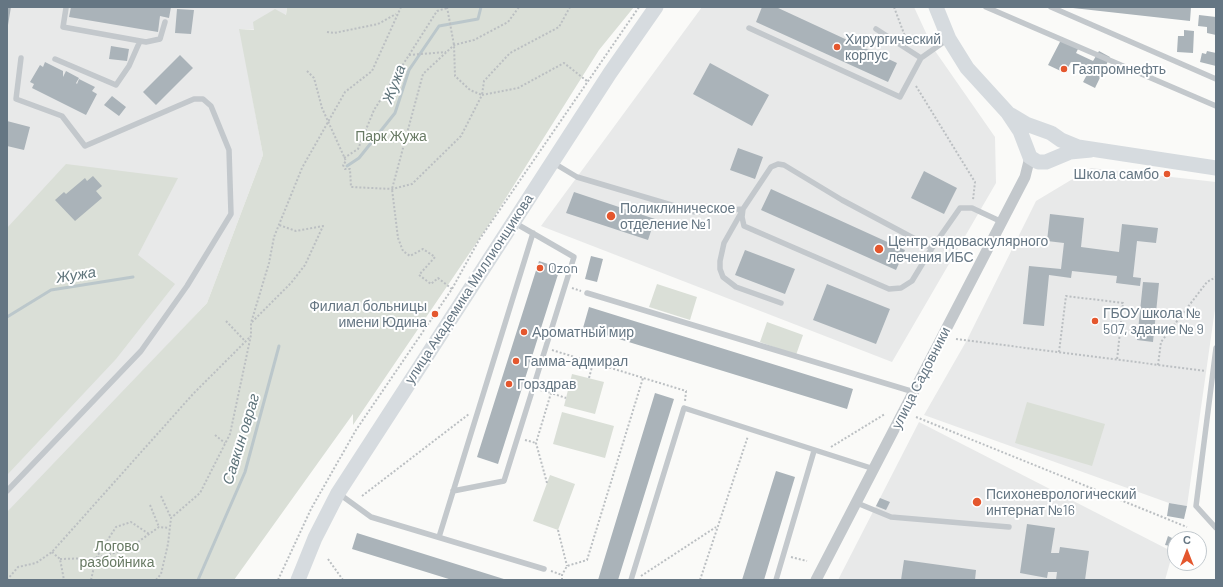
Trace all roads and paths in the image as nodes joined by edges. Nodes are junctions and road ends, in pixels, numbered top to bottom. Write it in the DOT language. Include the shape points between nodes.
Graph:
graph roads {
  1 [pos="401,7"];
  2 [pos="447,7"];
  3 [pos="518,7"];
  4 [pos="570,7"];
  5 [pos="639,7"];
  6 [pos="656,7"];
  7 [pos="894,7"];
  8 [pos="936,7"];
  9 [pos="986,7"];
  10 [pos="1051,7"];
  11 [pos="66,8"];
  12 [pos="397,13"];
  13 [pos="165,22"];
  14 [pos="749,28"];
  15 [pos="876,29"];
  16 [pos="327,32"];
  17 [pos="949,39"];
  18 [pos="140,41"];
  19 [pos="454,45"];
  20 [pos="911,51"];
  21 [pos="447,52"];
  22 [pos="409,55"];
  23 [pos="20,58"];
  24 [pos="921,58"];
  25 [pos="55,59"];
  26 [pos="307,70"];
  27 [pos="910,79"];
  28 [pos="1216,79"];
  29 [pos="587,81"];
  30 [pos="482,95"];
  31 [pos="1216,106"];
  32 [pos="1008,113"];
  33 [pos="329,120"];
  34 [pos="1048,133"];
  35 [pos="1091,150"];
  36 [pos="1027,151"];
  37 [pos="344,158"];
  38 [pos="1049,161"];
  39 [pos="552,162"];
  40 [pos="1216,168"];
  41 [pos="1026,177"];
  42 [pos="392,189"];
  43 [pos="972,208"];
  44 [pos="743,209"];
  45 [pos="512,222"];
  46 [pos="1002,222"];
  47 [pos="279,225"];
  48 [pos="533,233"];
  49 [pos="932,248"];
  50 [pos="1216,277"];
  51 [pos="452,289"];
  52 [pos="587,293"];
  53 [pos="781,303"];
  54 [pos="226,321"];
  55 [pos="251,323"];
  56 [pos="251,335"];
  57 [pos="956,339"];
  58 [pos="245,341"];
  59 [pos="1216,348"];
  60 [pos="558,352"];
  61 [pos="1059,352"];
  62 [pos="1117,360"];
  63 [pos="593,363"];
  64 [pos="1158,365"];
  65 [pos="1212,372"];
  66 [pos="589,378"];
  67 [pos="643,378"];
  68 [pos="1211,382"];
  69 [pos="533,388"];
  70 [pos="1216,388"];
  71 [pos="914,392"];
  72 [pos="551,393"];
  73 [pos="566,398"];
  74 [pos="480,405"];
  75 [pos="684,408"];
  76 [pos="885,414"];
  77 [pos="916,417"];
  78 [pos="750,430"];
  79 [pos="215,435"];
  80 [pos="518,438"];
  81 [pos="225,443"];
  82 [pos="536,443"];
  83 [pos="815,451"];
  84 [pos="874,469"];
  85 [pos="547,483"];
  86 [pos="7,491"];
  87 [pos="453,491"];
  88 [pos="338,493"];
  89 [pos="161,496"];
  90 [pos="362,496"];
  91 [pos="857,504"];
  92 [pos="150,505"];
  93 [pos="171,518"];
  94 [pos="717,526"];
  95 [pos="159,527"];
  96 [pos="1009,527"];
  97 [pos="1187,527"];
  98 [pos="170,528"];
  99 [pos="1216,528"];
  100 [pos="558,530"];
  101 [pos="149,534"];
  102 [pos="439,537"];
  103 [pos="52,552"];
  104 [pos="783,555"];
  105 [pos="96,558"];
  106 [pos="60,559"];
  107 [pos="328,559"];
  108 [pos="807,561"];
  109 [pos="567,566"];
  110 [pos="544,568"];
  111 [pos="562,575"];
  112 [pos="634,579"];
  113 [pos="7,580"];
  114 [pos="64,580"];
  115 [pos="91,580"];
  116 [pos="156,580"];
  117 [pos="278,580"];
  118 [pos="298,580"];
  119 [pos="341,580"];
  120 [pos="562,580"];
  121 [pos="700,580"];
  122 [pos="776,580"];
  123 [pos="816,580"];
  1 -- 12 [label="path"];
  2 -- 19 [label="path"];
  2 -- 22 [label="path" via="437,11"];
  3 -- 19 [label="path" via="508,22 474,40"];
  4 -- 30 [label="path" via="559,27 510,52 484,81"];
  5 -- 29 [label="path"];
  6 -- 39 [label="street, улица Академика Миллионщикова"];
  7 -- 20 [label="path"];
  8 -- 17 [label="street, улица Садовники"];
  9 -- 31 [label="lane"];
  10 -- 28 [label="lane"];
  11 -- 18 [label="lane" via="64,27"];
  12 -- 16 [label="path" via="378,24 334,33"];
  12 -- 33 [label="path" via="372,71 345,92"];
  13 -- 18 [label="lane" via="160,39"];
  14 -- 27 [label="lane" via="900,97"];
  15 -- 20 [label="lane"];
  17 -- 24 [label="lane"];
  17 -- 32 [label="street, улица Садовники" via="967,68"];
  18 -- 25 [label="lane" via="129,66 116,85"];
  19 -- 21 [label="path"];
  19 -- 30 [label="path" via="455,76 470,90"];
  20 -- 24 [label="lane"];
  21 -- 22 [label="path"];
  21 -- 42 [label="path" via="424,74"];
  22 -- 37 [label="path" via="374,110 358,149"];
  23 -- 86 [label="lane" via="16,99 62,116 85,146 194,99 203,99 211,106 229,150 231,214 187,286 141,351"];
  24 -- 27 [label="lane"];
  26 -- 33 [label="path" via="314,78 322,108"];
  27 -- 43 [label="path" via="975,182"];
  29 -- 30 [label="path" via="564,63 518,88"];
  29 -- 51 [label="path" via="479,240"];
  30 -- 42 [label="path" via="461,136 412,184"];
  32 -- 34 [label="street, улица Садовники"];
  32 -- 36 [label="street, улица Садовники" via="1020,131"];
  33 -- 37 [label="path"];
  33 -- 47 [label="path" via="302,168"];
  34 -- 35 [label="street" via="1067,144"];
  34 -- 36 [label="street, улица Садовники" via="1030,136"];
  34 -- 38 [label="street" via="1058,148"];
  35 -- 38 [label="street" via="1075,151"];
  35 -- 40 [label="street"];
  36 -- 38 [label="street" via="1038,162"];
  36 -- 41 [label="street, улица Садовники" via="1029,161"];
  37 -- 42 [label="path" via="345,169 350,169 351,187"];
  38 -- 41 [label="street, улица Садовники" via="1031,170"];
  39 -- 44 [label="lane" via="577,177 695,212"];
  39 -- 45 [label="street, улица Академика Миллионщикова"];
  41 -- 46 [label="street, улица Садовники"];
  42 -- 51 [label="path" via="398,238 403,251 410,256 422,249 435,257 419,275 431,284 438,278"];
  43 -- 46 [label="lane"];
  43 -- 49 [label="lane" via="964,207 957,211"];
  44 -- 49 [label="lane" via="771,166 784,165 842,200"];
  44 -- 49 [label="lane" via="744,226 889,289 901,288 912,281"];
  44 -- 53 [label="lane" via="724,243 720,260 723,277 736,287"];
  45 -- 48 [label="lane"];
  45 -- 88 [label="street, улица Академика Миллионщикова"];
  46 -- 71 [label="street, улица Садовники"];
  47 -- 55 [label="path"];
  47 -- 55 [label="path" via="296,231 323,226 305,265"];
  48 -- 69 [label="lane" via="574,257"];
  48 -- 74 [label="lane"];
  50 -- 64 [label="path" via="1208,282 1161,342"];
  51 -- 117 [label="path" via="356,430 311,509"];
  52 -- 71 [label="lane"];
  54 -- 58 [label="path"];
  55 -- 56 [label="path"];
  56 -- 58 [label="path"];
  56 -- 81 [label="path" via="230,434"];
  57 -- 61 [label="path"];
  58 -- 103 [label="path" via="193,394"];
  59 -- 65 [label="lane"];
  60 -- 63 [label="path"];
  61 -- 62 [label="path"];
  61 -- 62 [label="path" via="1066,296 1123,303"];
  62 -- 64 [label="path"];
  63 -- 66 [label="path"];
  63 -- 67 [label="path"];
  64 -- 65 [label="path"];
  65 -- 68 [label="lane"];
  67 -- 75 [label="path" via="686,392"];
  67 -- 109 [label="path" via="587,560"];
  68 -- 70 [label="lane"];
  68 -- 99 [label="lane" via="1196,506"];
  69 -- 72 [label="path"];
  69 -- 80 [label="lane"];
  71 -- 84 [label="street, улица Садовники"];
  72 -- 73 [label="path"];
  72 -- 82 [label="path"];
  74 -- 87 [label="lane"];
  74 -- 90 [label="path"];
  75 -- 78 [label="lane"];
  75 -- 112 [label="lane"];
  76 -- 83 [label="path" via="835,445"];
  77 -- 97 [label="path"];
  78 -- 83 [label="lane"];
  78 -- 94 [label="path"];
  79 -- 81 [label="path"];
  80 -- 82 [label="path"];
  80 -- 87 [label="lane" via="504,481"];
  81 -- 93 [label="path" via="200,492"];
  82 -- 85 [label="path"];
  83 -- 84 [label="lane"];
  83 -- 104 [label="lane"];
  84 -- 91 [label="street, улица Садовники"];
  87 -- 102 [label="lane"];
  88 -- 102 [label="lane" via="371,517"];
  88 -- 118 [label="street, улица Академика Миллионщикова" via="315,538"];
  89 -- 93 [label="path"];
  91 -- 96 [label="lane" via="891,517"];
  91 -- 123 [label="street, улица Садовники"];
  92 -- 95 [label="path"];
  93 -- 98 [label="path"];
  94 -- 112 [label="path"];
  94 -- 121 [label="path"];
  95 -- 98 [label="path"];
  95 -- 101 [label="path"];
  98 -- 116 [label="path" via="161,574"];
  100 -- 109 [label="path"];
  101 -- 105 [label="path" via="128,549"];
  101 -- 105 [label="path" via="131,522 116,527"];
  102 -- 110 [label="lane"];
  103 -- 106 [label="path"];
  103 -- 113 [label="path" via="36,563 18,567"];
  104 -- 108 [label="path"];
  104 -- 122 [label="lane"];
  105 -- 106 [label="path"];
  105 -- 115 [label="path"];
  106 -- 114 [label="path"];
  107 -- 119 [label="path"];
  109 -- 111 [label="path"];
  110 -- 111 [label="path"];
  111 -- 120 [label="path"];
}
